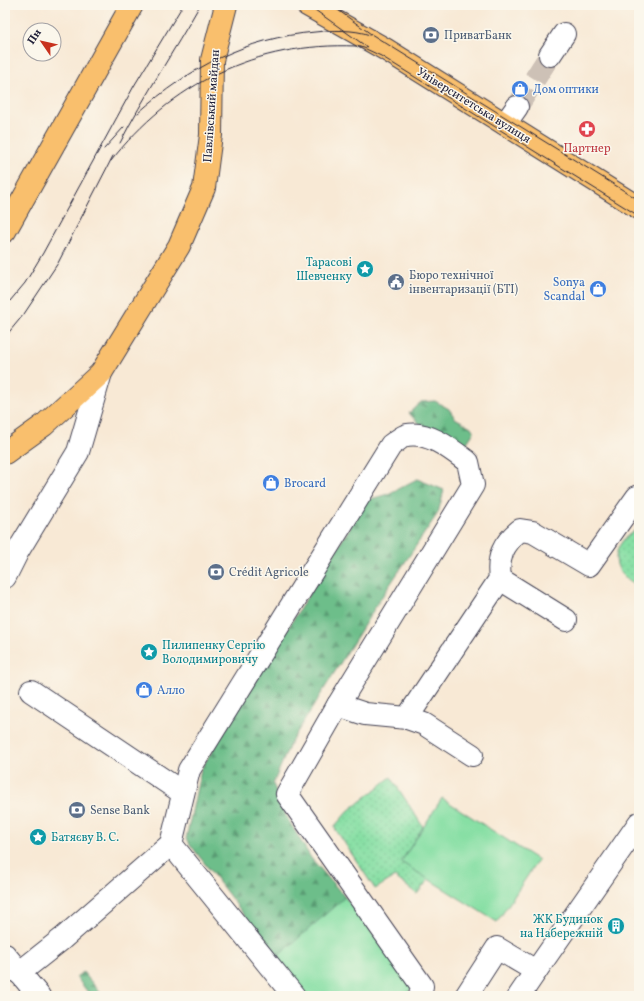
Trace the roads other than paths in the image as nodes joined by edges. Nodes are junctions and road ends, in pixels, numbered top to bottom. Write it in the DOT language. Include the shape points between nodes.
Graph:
graph roads {
  1 [pos="132,5"];
  2 [pos="226,5"];
  3 [pos="307,5"];
  4 [pos="564,34"];
  5 [pos="550,55"];
  6 [pos="639,208"];
  7 [pos="5,230"];
  8 [pos="101,373"];
  9 [pos="5,453"];
  10 [pos="639,498"];
  11 [pos="5,577"];
  12 [pos="500,579"];
  13 [pos="566,620"];
  14 [pos="31,691"];
  15 [pos="338,705"];
  16 [pos="407,718"];
  17 [pos="472,755"];
  18 [pos="183,793"];
  19 [pos="639,823"];
  20 [pos="171,844"];
  21 [pos="5,955"];
  22 [pos="536,972"];
  23 [pos="20,973"];
  24 [pos="39,996"];
  25 [pos="294,996"];
  26 [pos="420,996"];
  27 [pos="466,996"];
  28 [pos="520,996"];
  1 -- 7 [label="main road"];
  2 -- 8 [label="main road, Павлівський майдан" via="212,60 211,135 204,188 179,246"];
  3 -- 6 [label="main road, Університетська вулиця" via="511,116"];
  4 -- 5 [label="street"];
  8 -- 9 [label="main road, Павлівський майдан" via="44,425"];
  8 -- 11 [label="street, Павлівський майдан" via="78,452"];
  10 -- 12 [label="street" via="637,497 589,565 533,532 520,530 510,538 503,550 498,566"];
  12 -- 13 [label="street"];
  12 -- 16 [label="street"];
  14 -- 18 [label="street"];
  15 -- 16 [label="street" via="365,714"];
  15 -- 18 [label="street" via="473,485 468,462 450,448 420,434 406,435 391,445 189,770"];
  15 -- 26 [label="street" via="287,794 422,986"];
  16 -- 17 [label="street" via="424,724"];
  18 -- 20 [label="street"];
  19 -- 22 [label="street"];
  20 -- 23 [label="street"];
  20 -- 25 [label="street"];
  21 -- 23 [label="street"];
  22 -- 27 [label="street" via="497,948"];
  22 -- 28 [label="street"];
  23 -- 24 [label="street"];
}
